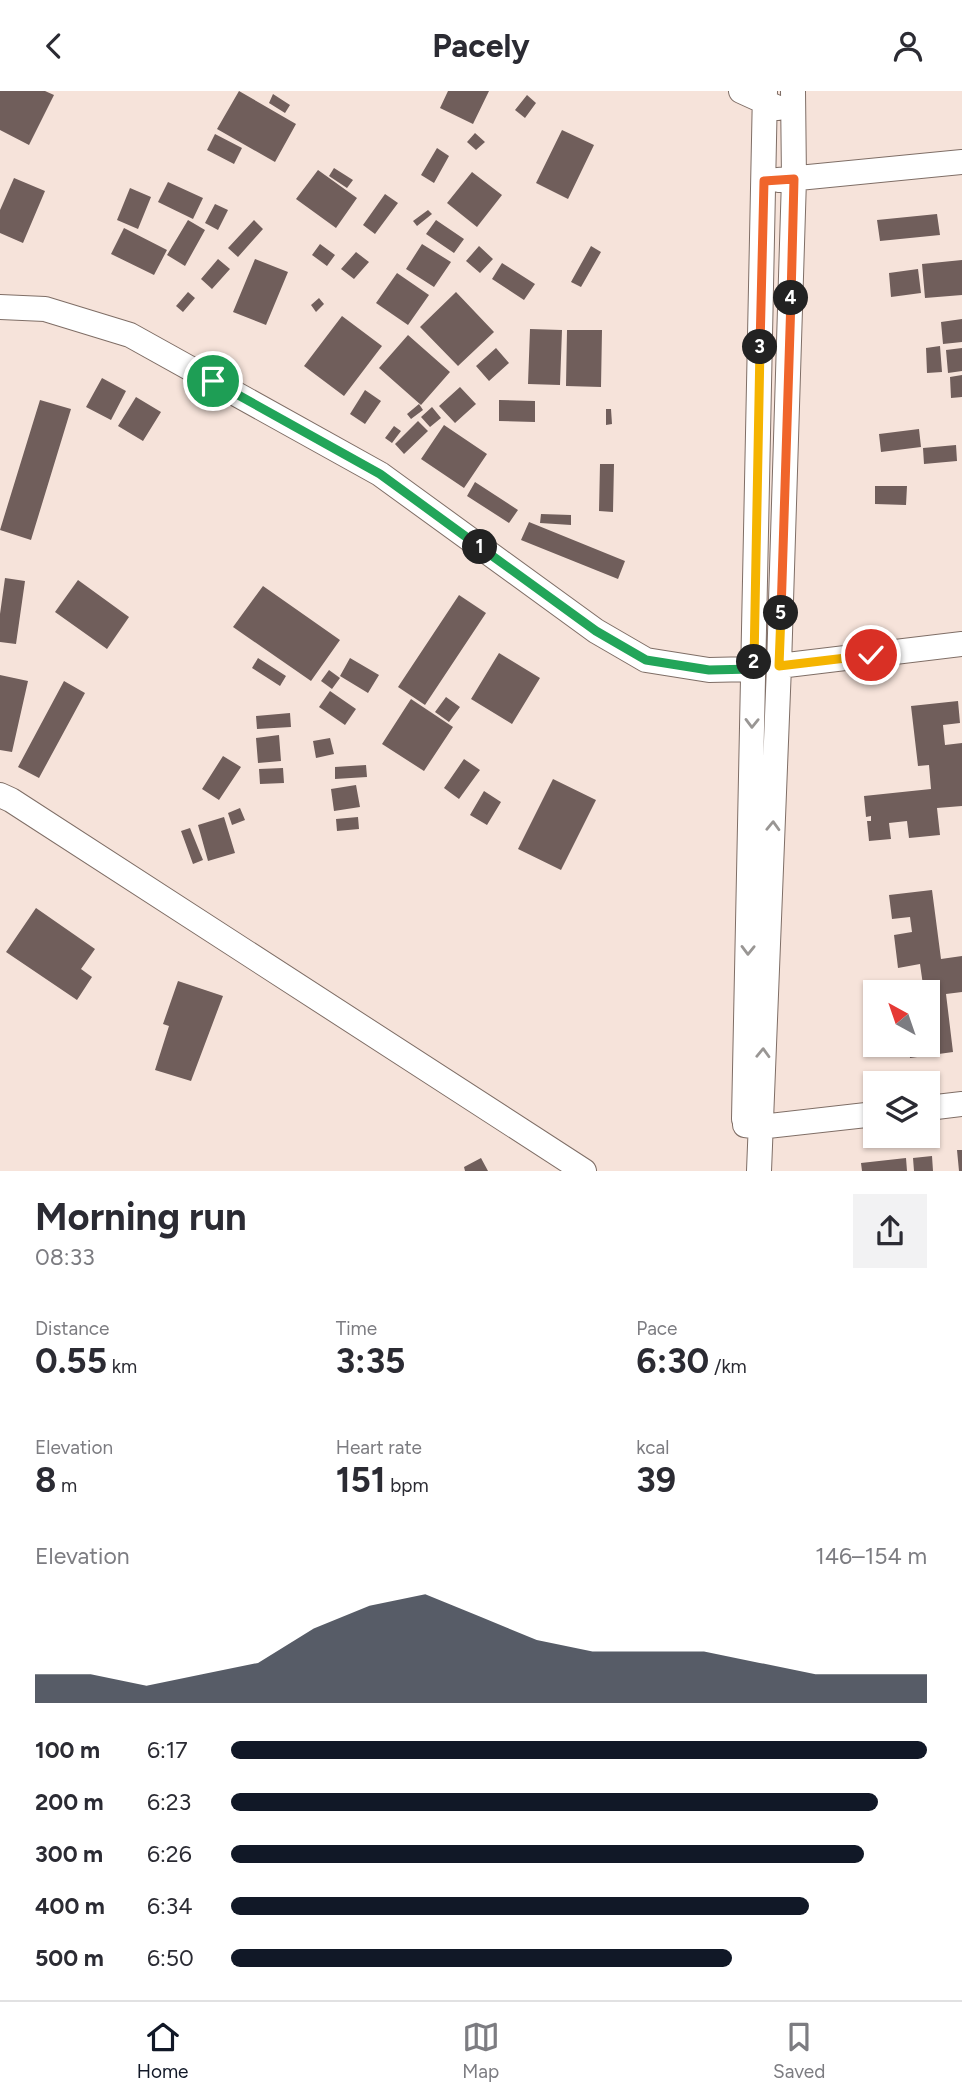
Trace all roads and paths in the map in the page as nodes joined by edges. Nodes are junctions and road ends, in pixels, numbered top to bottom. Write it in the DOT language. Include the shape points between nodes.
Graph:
graph roads {
  1 [pos="741,91"];
  2 [pos="765,97"];
  3 [pos="793,103"];
  4 [pos="962,162"];
  5 [pos="794,179"];
  6 [pos="764,181"];
  7 [pos="0,307"];
  8 [pos="962,644"];
  9 [pos="779,666"];
  10 [pos="753,669"];
  11 [pos="0,795"];
  12 [pos="962,1104"];
  13 [pos="940,1107"];
  14 [pos="863,1115"];
  15 [pos="752,1126"];
  16 [pos="583,1171"];
  17 [pos="743,1171"];
  18 [pos="759,1171"];
  1 -- 2 [label="street"];
  2 -- 3 [label="street"];
  2 -- 6 [label="street"];
  3 -- 5 [label="street"];
  4 -- 5 [label="street"];
  5 -- 6 [label="street"];
  5 -- 9 [label="street"];
  6 -- 10 [label="street"];
  7 -- 10 [label="street" via="45,309 141,341 380,474 596,631 646,660 709,670"];
  8 -- 9 [label="street"];
  15 -- 9 [label="street, one-way"];
  10 -- 15 [label="street, one-way"];
  11 -- 16 [label="street"];
  12 -- 13 [label="street"];
  14 -- 15 [label="street"];
  15 -- 17 [label="street"];
  15 -- 18 [label="street"];
}
